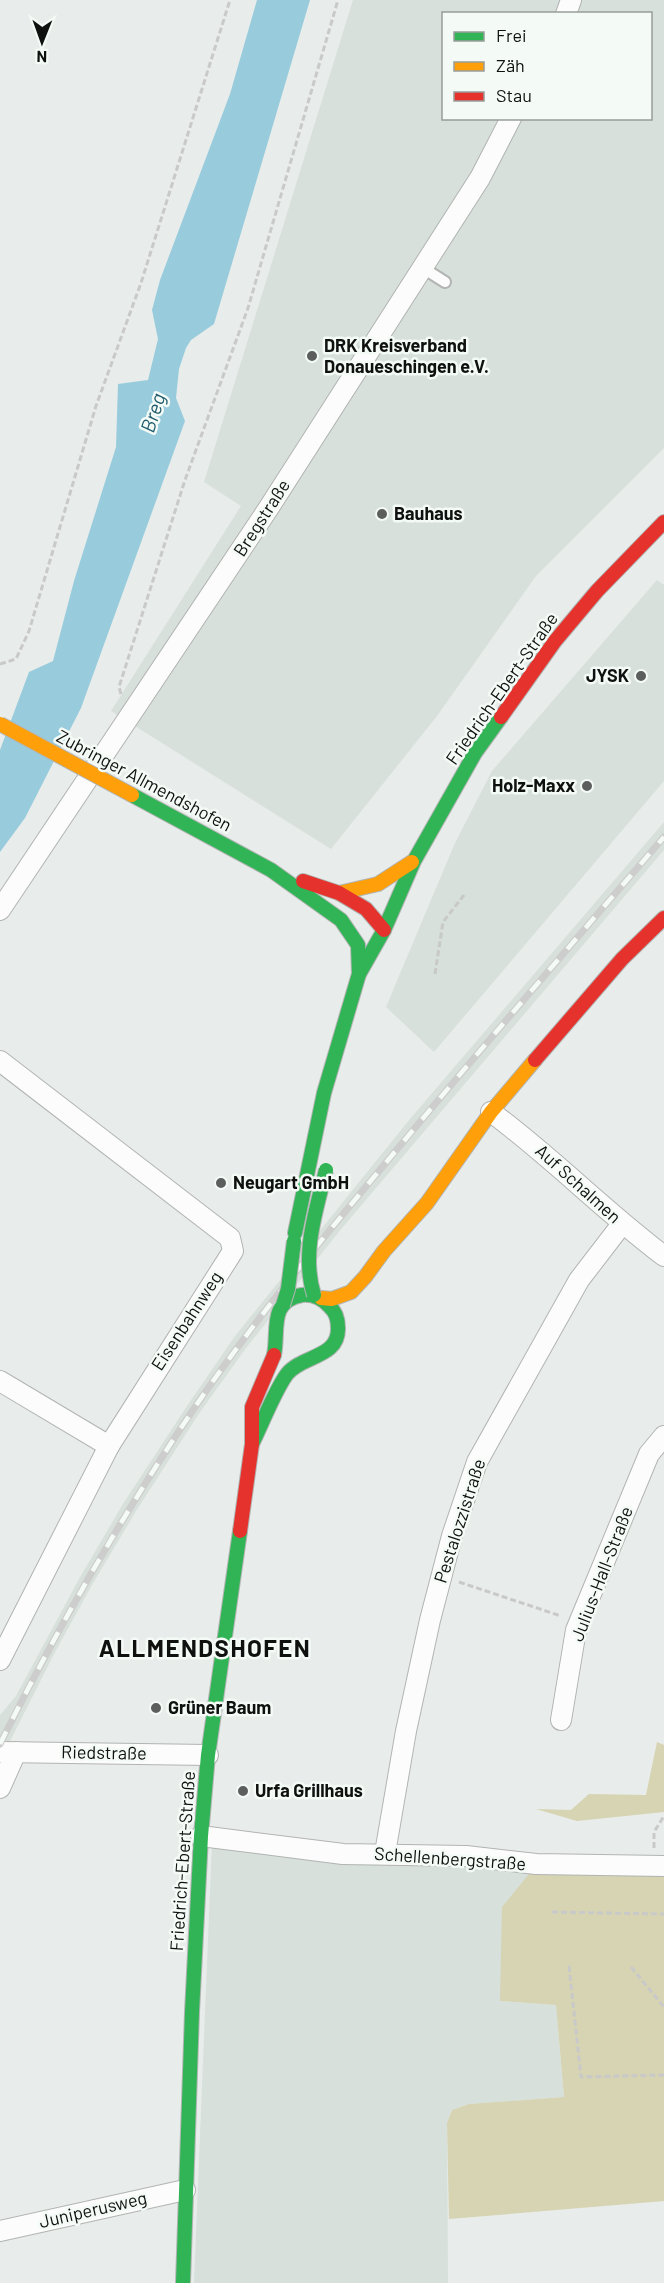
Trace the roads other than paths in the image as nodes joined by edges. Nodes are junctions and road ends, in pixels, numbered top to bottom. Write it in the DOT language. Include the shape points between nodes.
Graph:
graph roads {
  1 [pos="510,120"];
  2 [pos="423,268"];
  3 [pos="445,282"];
  4 [pos="664,522"];
  5 [pos="0,724"];
  6 [pos="414,861"];
  7 [pos="271,870"];
  8 [pos="339,893"];
  9 [pos="0,910"];
  10 [pos="664,918"];
  11 [pos="384,930"];
  12 [pos="375,972"];
  13 [pos="359,974"];
  14 [pos="0,1061"];
  15 [pos="491,1112"];
  16 [pos="327,1164"];
  17 [pos="622,1224"];
  18 [pos="402,1231"];
  19 [pos="664,1257"];
  20 [pos="318,1297"];
  21 [pos="367,1297"];
  22 [pos="283,1305"];
  23 [pos="353,1315"];
  24 [pos="338,1334"];
  25 [pos="278,1340"];
  26 [pos="308,1359"];
  27 [pos="0,1381"];
  28 [pos="664,1436"];
  29 [pos="252,1444"];
  30 [pos="109,1446"];
  31 [pos="0,1660"];
  32 [pos="561,1720"];
  33 [pos="8,1752"];
  34 [pos="208,1755"];
  35 [pos="0,1788"];
  36 [pos="201,1836"];
  37 [pos="385,1853"];
  38 [pos="664,1866"];
  39 [pos="185,2190"];
  40 [pos="0,2231"];
  41 [pos="183,2283"];
  1 -- 2 [label="street, Bregstraße" via="480,178"];
  2 -- 3 [label="lane"];
  2 -- 9 [label="street, Bregstraße" via="268,509"];
  4 -- 6 [label="main road, Friedrich-Ebert-Straße" via="555,641 475,753"];
  5 -- 7 [label="main road, Zubringer Allmendshofen, bridge"];
  6 -- 8 [label="main road" via="380,885"];
  6 -- 11 [label="main road, Friedrich-Ebert-Straße"];
  7 -- 8 [label="main road"];
  7 -- 13 [label="main road" via="341,920 358,945"];
  8 -- 11 [label="main road" via="366,909"];
  10 -- 15 [label="main road" via="622,959"];
  11 -- 12 [label="main road"];
  11 -- 13 [label="main road"];
  13 -- 22 [label="main road, Friedrich-Ebert-Straße, bridge" via="324,1093"];
  14 -- 30 [label="street, Eisenbahnweg" via="230,1238 233,1251"];
  15 -- 17 [label="street, Auf Schalmen" via="530,1141"];
  15 -- 18 [label="main road" via="427,1203"];
  16 -- 20 [label="main road, bridge" via="307,1266 309,1286"];
  17 -- 19 [label="street, Auf Schalmen"];
  17 -- 37 [label="street, Pestalozzistraße" via="579,1280 477,1462 441,1576 408,1720"];
  18 -- 20 [label="main road" via="351,1292 332,1299"];
  18 -- 21 [label="main road"];
  20 -- 22 [label="main road" via="297,1296"];
  20 -- 24 [label="main road" via="328,1303 337,1317"];
  22 -- 25 [label="main road, Friedrich-Ebert-Straße" via="275,1320"];
  23 -- 24 [label="main road, Friedrich-Ebert-Straße"];
  24 -- 26 [label="main road, Friedrich-Ebert-Straße" via="324,1353"];
  25 -- 26 [label="main road" via="292,1355"];
  25 -- 29 [label="main road, Friedrich-Ebert-Straße" via="252,1407"];
  26 -- 29 [label="main road, Friedrich-Ebert-Straße" via="286,1375"];
  27 -- 30 [label="street"];
  28 -- 32 [label="street, Julius-Hall-Straße" via="650,1454 576,1630"];
  29 -- 34 [label="main road, Friedrich-Ebert-Straße"];
  30 -- 31 [label="street, Eisenbahnweg"];
  33 -- 34 [label="street, Riedstraße"];
  33 -- 35 [label="street"];
  34 -- 36 [label="main road, Friedrich-Ebert-Straße"];
  36 -- 37 [label="street, Schellenbergstraße" via="343,1854"];
  36 -- 39 [label="main road, Friedrich-Ebert-Straße"];
  37 -- 38 [label="street, Schellenbergstraße" via="536,1864"];
  39 -- 40 [label="street, Juniperusweg"];
  39 -- 41 [label="main road, Friedrich-Ebert-Straße"];
}
